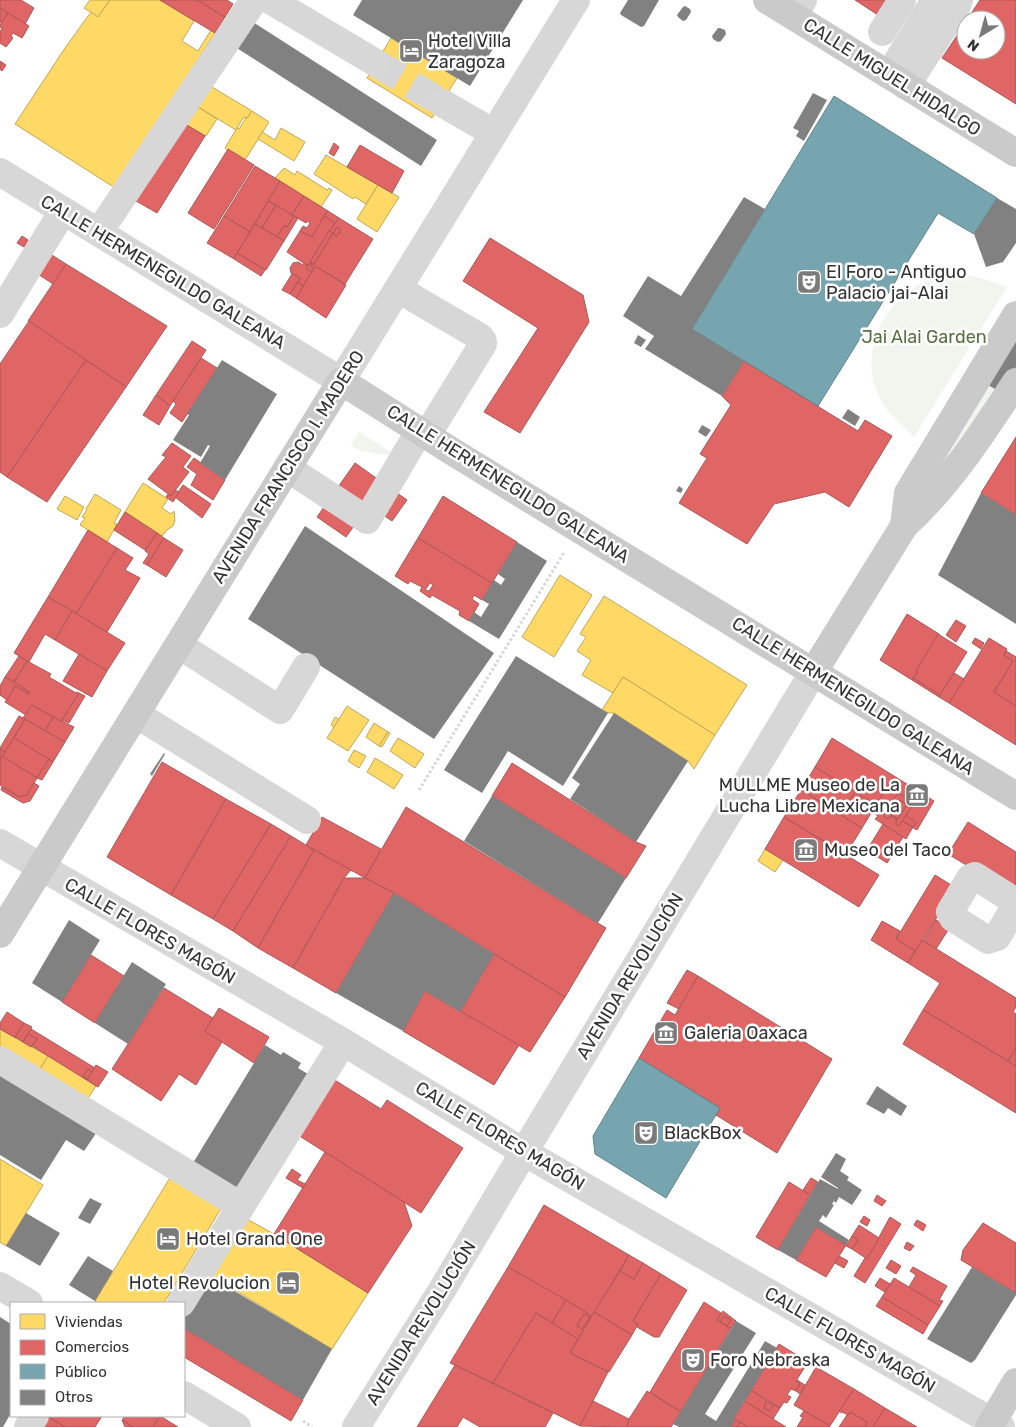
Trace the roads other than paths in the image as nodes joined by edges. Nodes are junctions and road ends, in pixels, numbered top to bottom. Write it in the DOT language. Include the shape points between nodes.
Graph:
graph roads {
  1 [pos="254,0"];
  2 [pos="270,0"];
  3 [pos="576,0"];
  4 [pos="767,0"];
  5 [pos="902,0"];
  6 [pos="936,0"];
  7 [pos="959,0"];
  8 [pos="798,8"];
  9 [pos="882,32"];
  10 [pos="376,63"];
  11 [pos="898,80"];
  12 [pos="442,103"];
  13 [pos="494,133"];
  14 [pos="1016,153"];
  15 [pos="0,172"];
  16 [pos="63,211"];
  17 [pos="99,232"];
  18 [pos="398,289"];
  19 [pos="0,314"];
  20 [pos="1016,315"];
  21 [pos="341,381"];
  22 [pos="1016,382"];
  23 [pos="423,433"];
  24 [pos="287,468"];
  25 [pos="904,526"];
  26 [pos="179,645"];
  27 [pos="306,667"];
  28 [pos="814,672"];
  29 [pos="136,714"];
  30 [pos="1016,796"];
  31 [pos="307,820"];
  32 [pos="0,843"];
  33 [pos="41,868"];
  34 [pos="0,934"];
  35 [pos="344,1042"];
  36 [pos="0,1060"];
  37 [pos="524,1152"];
  38 [pos="241,1206"];
  39 [pos="0,1286"];
  40 [pos="27,1302"];
  41 [pos="182,1302"];
  42 [pos="1016,1382"];
  43 [pos="185,1396"];
  44 [pos="994,1425"];
  45 [pos="238,1427"];
  46 [pos="356,1427"];
  1 -- 17 [label="street"];
  2 -- 10 [label="street"];
  3 -- 13 [label="street, AVENIDA FRANCISCO I. MADERO"];
  4 -- 8 [label="main road, CALLE MIGUEL HIDALGO"];
  5 -- 9 [label="street"];
  6 -- 11 [label="street"];
  7 -- 11 [label="street"];
  8 -- 11 [label="main road, CALLE MIGUEL HIDALGO"];
  11 -- 14 [label="main road, CALLE MIGUEL HIDALGO"];
  12 -- 13 [label="street"];
  13 -- 18 [label="street, AVENIDA FRANCISCO I. MADERO"];
  15 -- 16 [label="street, CALLE HERMENEGILDO GALEANA"];
  16 -- 17 [label="street, CALLE HERMENEGILDO GALEANA"];
  16 -- 19 [label="street"];
  17 -- 21 [label="street, CALLE HERMENEGILDO GALEANA"];
  18 -- 21 [label="street, AVENIDA FRANCISCO I. MADERO"];
  18 -- 23 [label="street" via="484,341"];
  20 -- 25 [label="main road, AVENIDA REVOLUCIÓN" via="908,493"];
  21 -- 23 [label="main road, CALLE HERMENEGILDO GALEANA"];
  21 -- 24 [label="main road, AVENIDA FRANCISCO I. MADERO"];
  22 -- 25 [label="main road, AVENIDA REVOLUCIÓN" via="978,440 922,510"];
  23 -- 24 [label="street" via="367,520"];
  23 -- 28 [label="main road, CALLE HERMENEGILDO GALEANA"];
  24 -- 26 [label="main road, AVENIDA FRANCISCO I. MADERO"];
  25 -- 28 [label="main road, AVENIDA REVOLUCIÓN"];
  26 -- 27 [label="street" via="280,710"];
  26 -- 29 [label="main road, AVENIDA FRANCISCO I. MADERO"];
  28 -- 30 [label="main road, CALLE HERMENEGILDO GALEANA"];
  28 -- 37 [label="street, AVENIDA REVOLUCIÓN"];
  29 -- 31 [label="street"];
  29 -- 33 [label="main road, AVENIDA FRANCISCO I. MADERO"];
  32 -- 33 [label="street, CALLE FLORES MAGÓN"];
  33 -- 34 [label="main road, AVENIDA FRANCISCO I. MADERO"];
  33 -- 35 [label="street, CALLE FLORES MAGÓN"];
  35 -- 37 [label="street, CALLE FLORES MAGÓN"];
  35 -- 38 [label="street"];
  36 -- 38 [label="street"];
  37 -- 44 [label="street, CALLE FLORES MAGÓN"];
  37 -- 46 [label="street, AVENIDA REVOLUCIÓN"];
  38 -- 41 [label="street"];
  39 -- 40 [label="street"];
  42 -- 44 [label="main road"];
  43 -- 45 [label="street"];
}
